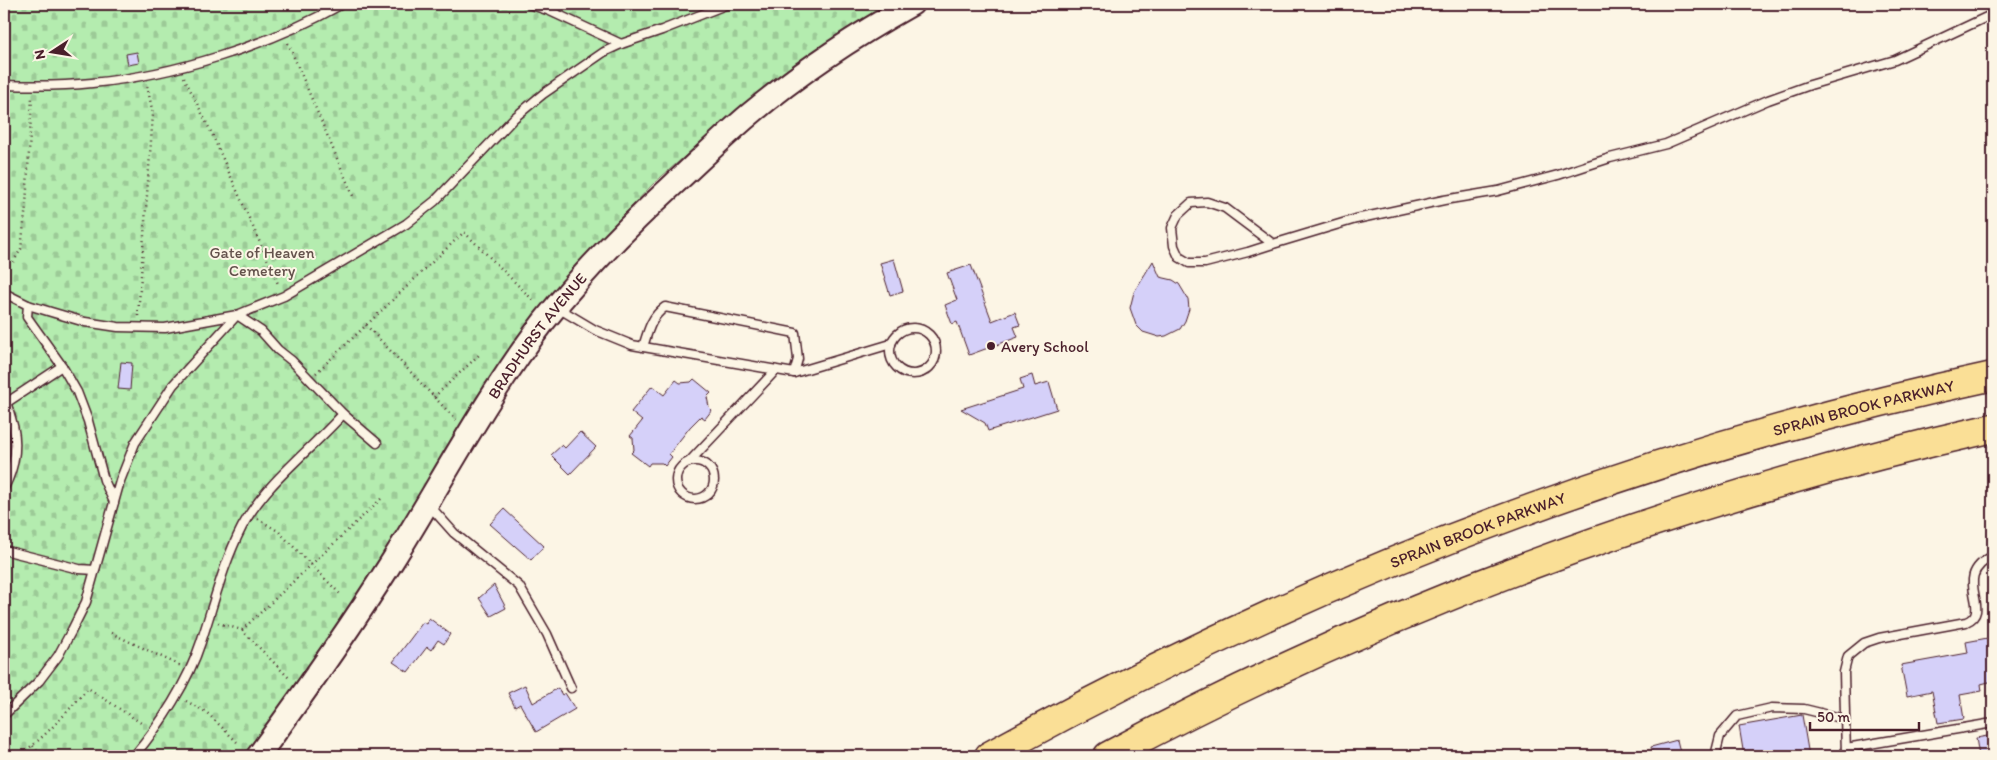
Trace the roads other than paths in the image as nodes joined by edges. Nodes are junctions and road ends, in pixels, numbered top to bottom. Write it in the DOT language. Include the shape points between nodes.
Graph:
graph roads {
  1 [pos="342,4"];
  2 [pos="529,4"];
  3 [pos="728,4"];
  4 [pos="912,4"];
  5 [pos="1993,14"];
  6 [pos="621,44"];
  7 [pos="4,86"];
  8 [pos="1273,244"];
  9 [pos="4,293"];
  10 [pos="28,305"];
  11 [pos="556,307"];
  12 [pos="236,315"];
  13 [pos="891,344"];
  14 [pos="643,347"];
  15 [pos="62,366"];
  16 [pos="776,370"];
  17 [pos="794,374"];
  18 [pos="1993,376"];
  19 [pos="5,401"];
  20 [pos="343,414"];
  21 [pos="1993,428"];
  22 [pos="377,443"];
  23 [pos="689,462"];
  24 [pos="4,488"];
  25 [pos="114,502"];
  26 [pos="428,503"];
  27 [pos="4,550"];
  28 [pos="1993,556"];
  29 [pos="95,570"];
  30 [pos="571,688"];
  31 [pos="4,715"];
  32 [pos="1845,719"];
  33 [pos="1993,724"];
  34 [pos="1846,752"];
  35 [pos="134,756"];
  36 [pos="258,756"];
  37 [pos="989,756"];
  38 [pos="1108,756"];
  39 [pos="1715,756"];
  1 -- 7 [label="lane" via="251,45 179,67 92,83"];
  2 -- 6 [label="lane"];
  3 -- 6 [label="lane"];
  4 -- 11 [label="main road, BRADHURST AVENUE" via="870,28 750,115 618,238"];
  5 -- 8 [label="lane" via="1895,60 1776,97 1666,144 1498,191 1356,219"];
  6 -- 12 [label="lane" via="588,63 514,118 435,201 406,224 284,296"];
  8 -- 8 [label="lane" via="1205,263 1189,263 1179,257 1172,228 1178,214 1191,203 1207,202 1225,208"];
  9 -- 10 [label="lane"];
  10 -- 12 [label="lane" via="85,322 118,327 165,328"];
  10 -- 15 [label="lane" via="27,316"];
  11 -- 14 [label="lane" via="595,330"];
  11 -- 26 [label="main road, BRADHURST AVENUE" via="498,388"];
  12 -- 20 [label="lane" via="261,330"];
  12 -- 25 [label="lane" via="173,385 135,443"];
  13 -- 13 [label="lane" via="899,332 921,328 933,337 936,359 918,374 902,371 892,360"];
  13 -- 17 [label="lane"];
  14 -- 16 [label="lane"];
  14 -- 17 [label="lane" via="651,321 665,307 795,333 798,359"];
  15 -- 19 [label="lane"];
  15 -- 25 [label="lane" via="77,392"];
  16 -- 17 [label="lane"];
  16 -- 23 [label="lane"];
  18 -- 37 [label="highway, SPRAIN BROOK PARKWAY" via="1828,415 1729,443 1462,534 1333,586 1199,646"];
  19 -- 24 [label="lane" via="15,431 16,446 14,464"];
  20 -- 22 [label="lane"];
  20 -- 35 [label="lane" via="270,488 250,514 225,564 201,643 189,669 176,696"];
  21 -- 38 [label="highway" via="1768,485 1556,555 1319,652"];
  23 -- 23 [label="lane" via="677,475 678,487 692,498 704,497 714,482 711,470 702,462"];
  25 -- 29 [label="lane"];
  26 -- 30 [label="lane" via="454,533 519,586 547,634"];
  26 -- 36 [label="main road, BRADHURST AVENUE" via="327,661"];
  27 -- 29 [label="lane"];
  28 -- 32 [label="lane" via="1974,570 1972,585 1976,613 1973,619 1880,638 1864,643 1848,656 1844,672"];
  29 -- 31 [label="lane" via="86,602 58,656 39,681"];
  32 -- 34 [label="lane"];
  32 -- 39 [label="lane" via="1804,709 1772,708 1737,716 1720,736"];
  33 -- 34 [label="lane"];
}
